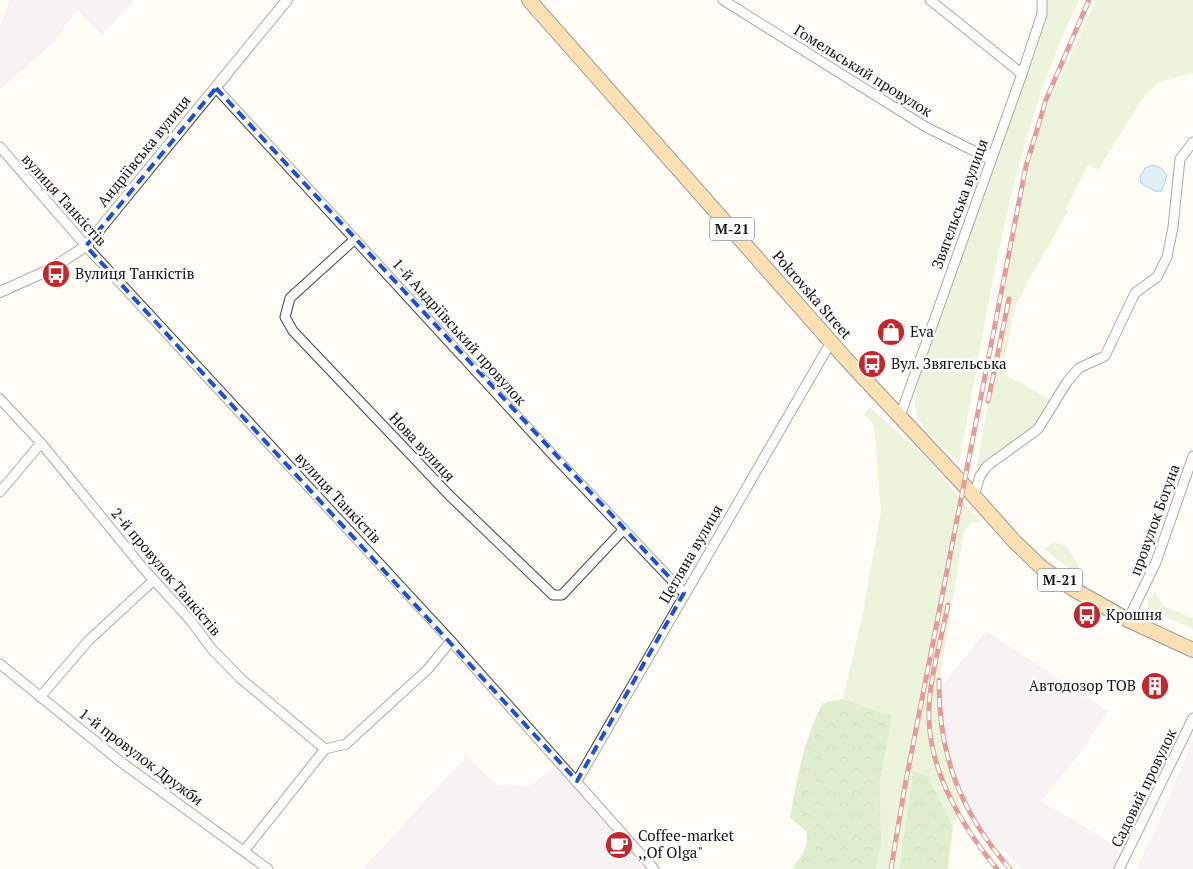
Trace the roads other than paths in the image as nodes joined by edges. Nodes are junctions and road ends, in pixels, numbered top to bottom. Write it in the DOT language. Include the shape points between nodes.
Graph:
graph roads {
  1 [pos="287,0"];
  2 [pos="529,0"];
  3 [pos="723,0"];
  4 [pos="930,0"];
  5 [pos="1042,0"];
  6 [pos="1022,74"];
  7 [pos="216,88"];
  8 [pos="1193,142"];
  9 [pos="0,147"];
  10 [pos="990,159"];
  11 [pos="356,239"];
  12 [pos="86,246"];
  13 [pos="0,292"];
  14 [pos="831,342"];
  15 [pos="0,399"];
  16 [pos="900,416"];
  17 [pos="41,443"];
  18 [pos="1193,456"];
  19 [pos="0,492"];
  20 [pos="974,496"];
  21 [pos="624,529"];
  22 [pos="154,580"];
  23 [pos="684,593"];
  24 [pos="1128,620"];
  25 [pos="451,641"];
  26 [pos="1193,650"];
  27 [pos="0,664"];
  28 [pos="40,697"];
  29 [pos="1193,718"];
  30 [pos="324,749"];
  31 [pos="577,782"];
  32 [pos="244,851"];
  33 [pos="268,869"];
  34 [pos="654,869"];
  35 [pos="1119,869"];
  1 -- 7 [label="street, Андріївська вулиця"];
  2 -- 14 [label="highway, Pokrovska Street / М-21"];
  3 -- 10 [label="street, Гомельський провулок" via="926,127"];
  4 -- 6 [label="street"];
  5 -- 6 [label="street, Звягельська вулиця" via="1042,14"];
  6 -- 10 [label="street, Звягельська вулиця"];
  7 -- 11 [label="street, 1-й Андріївський провулок"];
  7 -- 12 [label="street, Андріївська вулиця"];
  8 -- 20 [label="street" via="1180,159 1173,227 1167,257 1157,277 1135,293 1105,356 1079,368 1038,429 987,466"];
  9 -- 12 [label="street, вулиця Танкістів"];
  10 -- 16 [label="street, Звягельська вулиця"];
  11 -- 21 [label="street, 1-й Андріївський провулок"];
  11 -- 21 [label="street, Нова вулиця" via="290,298 285,317 293,331 449,495 553,595 562,595"];
  12 -- 13 [label="street, Андріївська вулиця" via="51,269"];
  12 -- 25 [label="street, вулиця Танкістів"];
  14 -- 16 [label="highway, Pokrovska Street / М-21"];
  14 -- 23 [label="street, Цегляна вулиця"];
  15 -- 17 [label="street, 2-й провулок Танкістів"];
  16 -- 20 [label="highway, Pokrovska Street / М-21"];
  17 -- 19 [label="street"];
  17 -- 22 [label="street, 2-й провулок Танкістів"];
  18 -- 24 [label="street, провулок Богуна" via="1156,562"];
  20 -- 24 [label="highway, Pokrovska Street / М-21" via="1041,567 1072,589"];
  21 -- 23 [label="street, 1-й Андріївський провулок"];
  22 -- 28 [label="street" via="89,640"];
  22 -- 30 [label="street, 2-й провулок Танкістів" via="210,648 240,678"];
  23 -- 31 [label="street, Цегляна вулиця"];
  24 -- 26 [label="highway, Pokrovska Street / М-21"];
  25 -- 30 [label="street" via="428,670 346,744"];
  25 -- 31 [label="street, вулиця Танкістів"];
  27 -- 28 [label="street, 1-й провулок Дружби"];
  28 -- 32 [label="street, 1-й провулок Дружби" via="121,762"];
  29 -- 35 [label="street, Садовий провулок"];
  30 -- 32 [label="street"];
  31 -- 34 [label="street, вулиця Танкістів"];
  32 -- 33 [label="street, 1-й провулок Дружби"];
}
